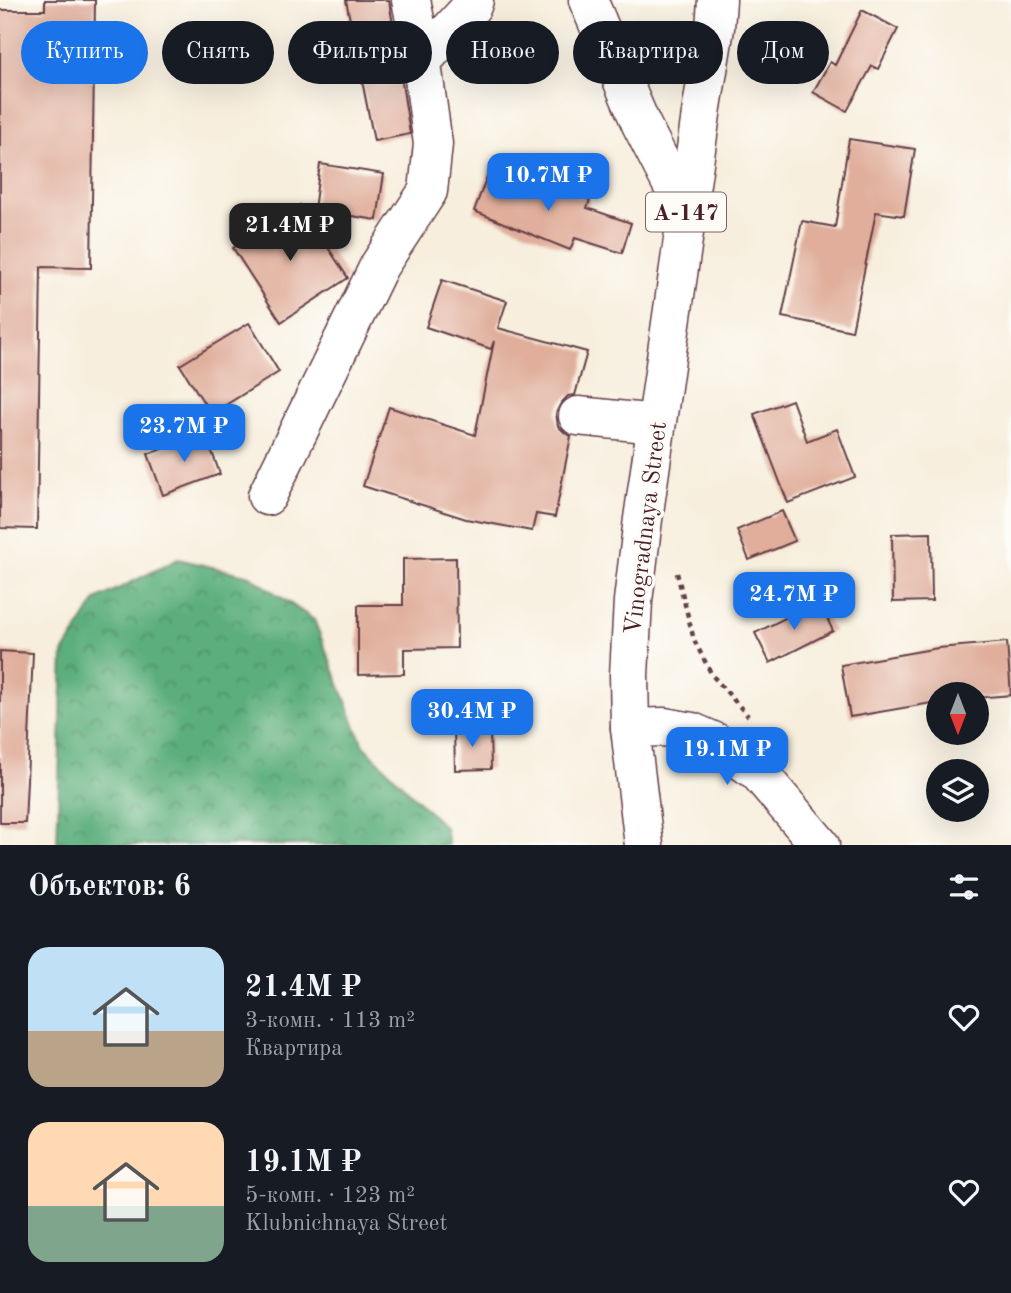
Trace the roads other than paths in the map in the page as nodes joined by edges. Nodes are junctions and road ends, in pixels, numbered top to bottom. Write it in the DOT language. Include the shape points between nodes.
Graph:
graph roads {
  1 [pos="411,0"];
  2 [pos="474,0"];
  3 [pos="588,0"];
  4 [pos="717,0"];
  5 [pos="415,21"];
  6 [pos="432,50"];
  7 [pos="425,84"];
  8 [pos="687,212"];
  9 [pos="578,416"];
  10 [pos="656,424"];
  11 [pos="267,496"];
  12 [pos="630,728"];
  13 [pos="644,845"];
  14 [pos="820,845"];
  1 -- 5 [label="main road"];
  2 -- 6 [label="main road"];
  3 -- 8 [label="main road" via="642,124"];
  4 -- 8 [label="main road, Vinogradnaya Street / А-147"];
  7 -- 11 [label="main road" via="433,144 428,191 379,266"];
  8 -- 10 [label="main road, Vinogradnaya Street / А-147"];
  9 -- 10 [label="main road"];
  10 -- 12 [label="main road, Vinogradnaya Street / А-147" via="633,601"];
  12 -- 13 [label="main road, Vinogradnaya Street / А-147"];
  12 -- 14 [label="main road" via="664,727 715,742 758,772"];
}
